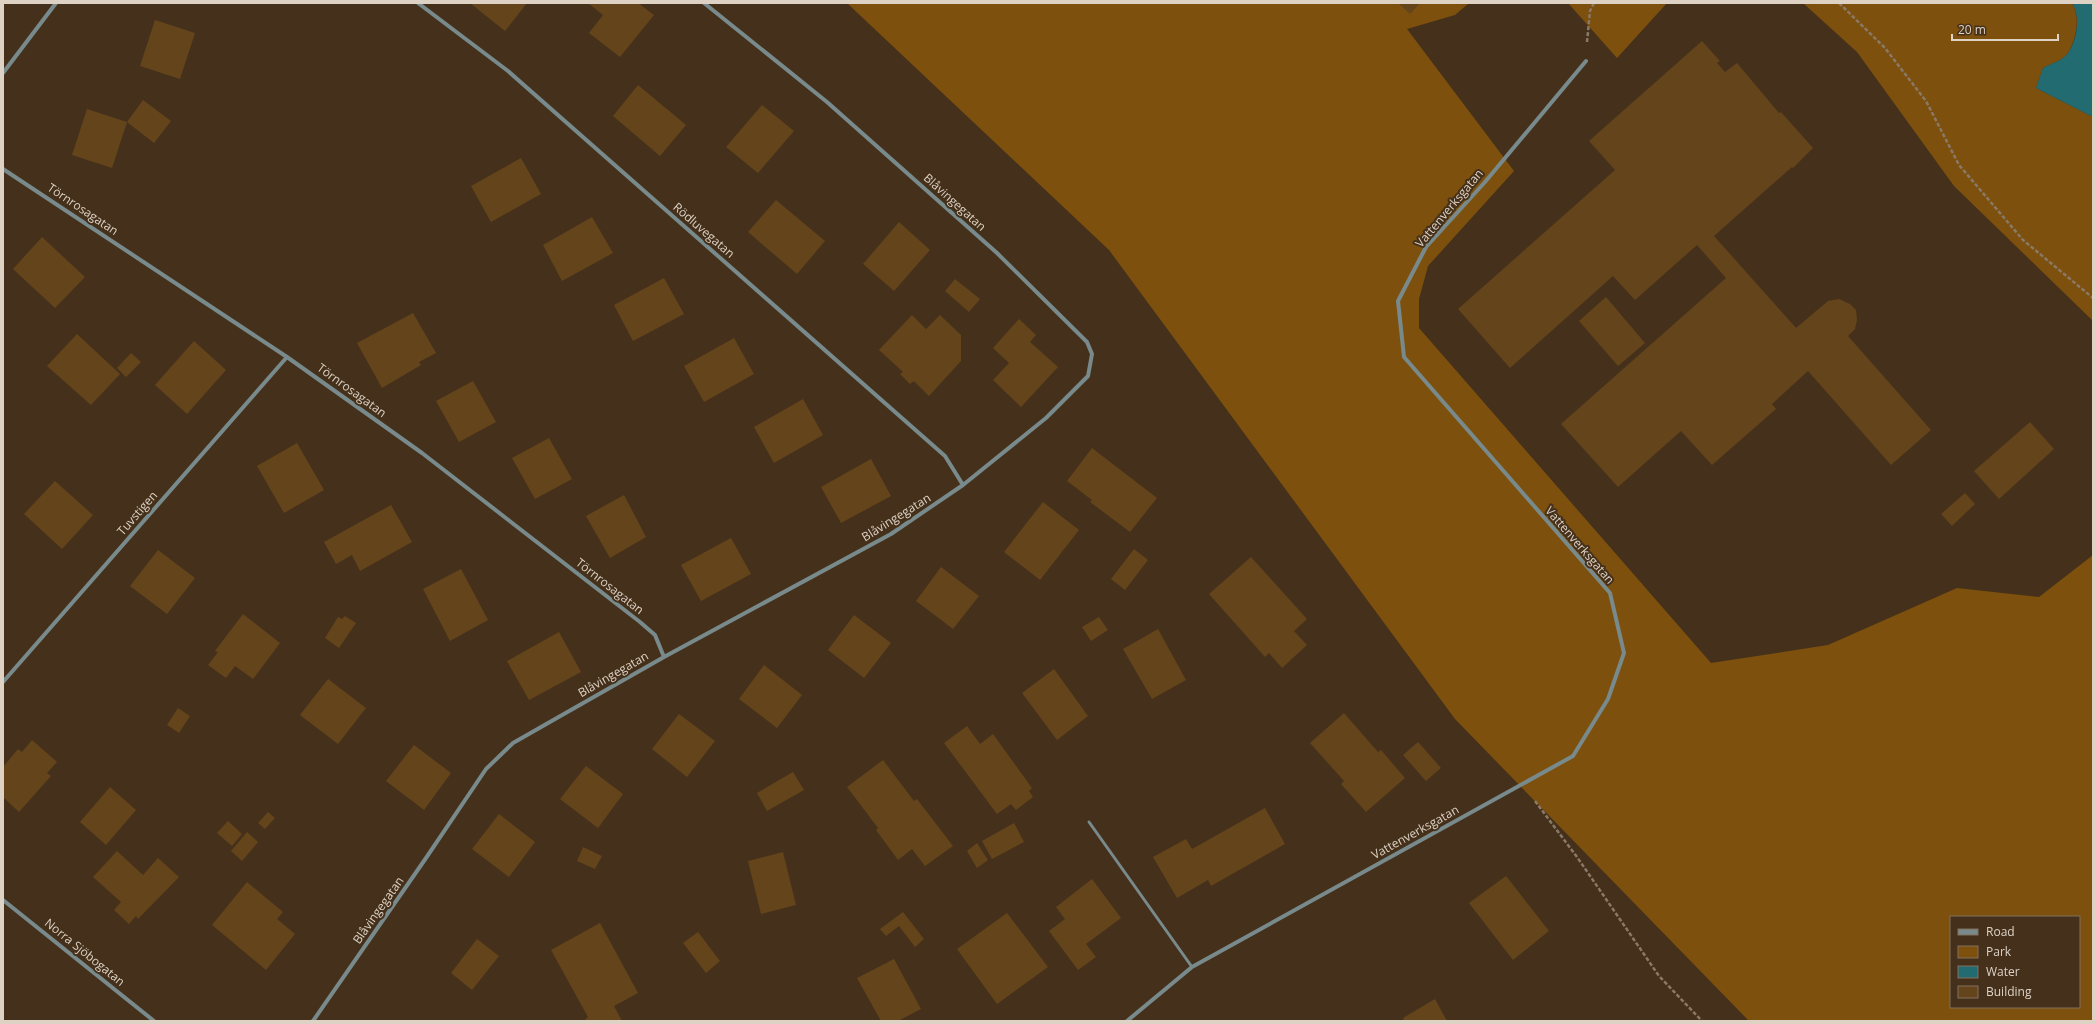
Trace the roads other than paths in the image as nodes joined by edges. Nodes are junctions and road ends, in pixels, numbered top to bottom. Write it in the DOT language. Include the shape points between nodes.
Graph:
graph roads {
  1 [pos="56,3"];
  2 [pos="418,3"];
  3 [pos="704,3"];
  4 [pos="1586,61"];
  5 [pos="3,74"];
  6 [pos="3,168"];
  7 [pos="287,356"];
  8 [pos="963,485"];
  9 [pos="664,657"];
  10 [pos="3,682"];
  11 [pos="1089,822"];
  12 [pos="3,900"];
  13 [pos="1192,967"];
  14 [pos="154,1021"];
  15 [pos="313,1021"];
  16 [pos="1127,1021"];
  1 -- 5 [label="street"];
  2 -- 8 [label="street, Rödluvegatan" via="508,71 945,456"];
  3 -- 8 [label="street, Blåvingegatan" via="827,102 997,253 1087,342 1092,354 1088,376 1046,418"];
  4 -- 13 [label="street, Vattenverksgatan" via="1485,182 1426,247 1398,301 1404,357 1610,593 1624,653 1608,699 1573,756"];
  6 -- 7 [label="street, Törnrosagatan"];
  7 -- 9 [label="street, Törnrosagatan" via="422,453 640,622 655,635"];
  7 -- 10 [label="street, Tuvstigen"];
  8 -- 9 [label="street, Blåvingegatan" via="891,534"];
  9 -- 15 [label="street, Blåvingegatan" via="513,743 486,769"];
  11 -- 13 [label="lane"];
  12 -- 14 [label="street, Norra Sjöbogatan"];
  13 -- 16 [label="street, Vattenverksgatan"];
}
